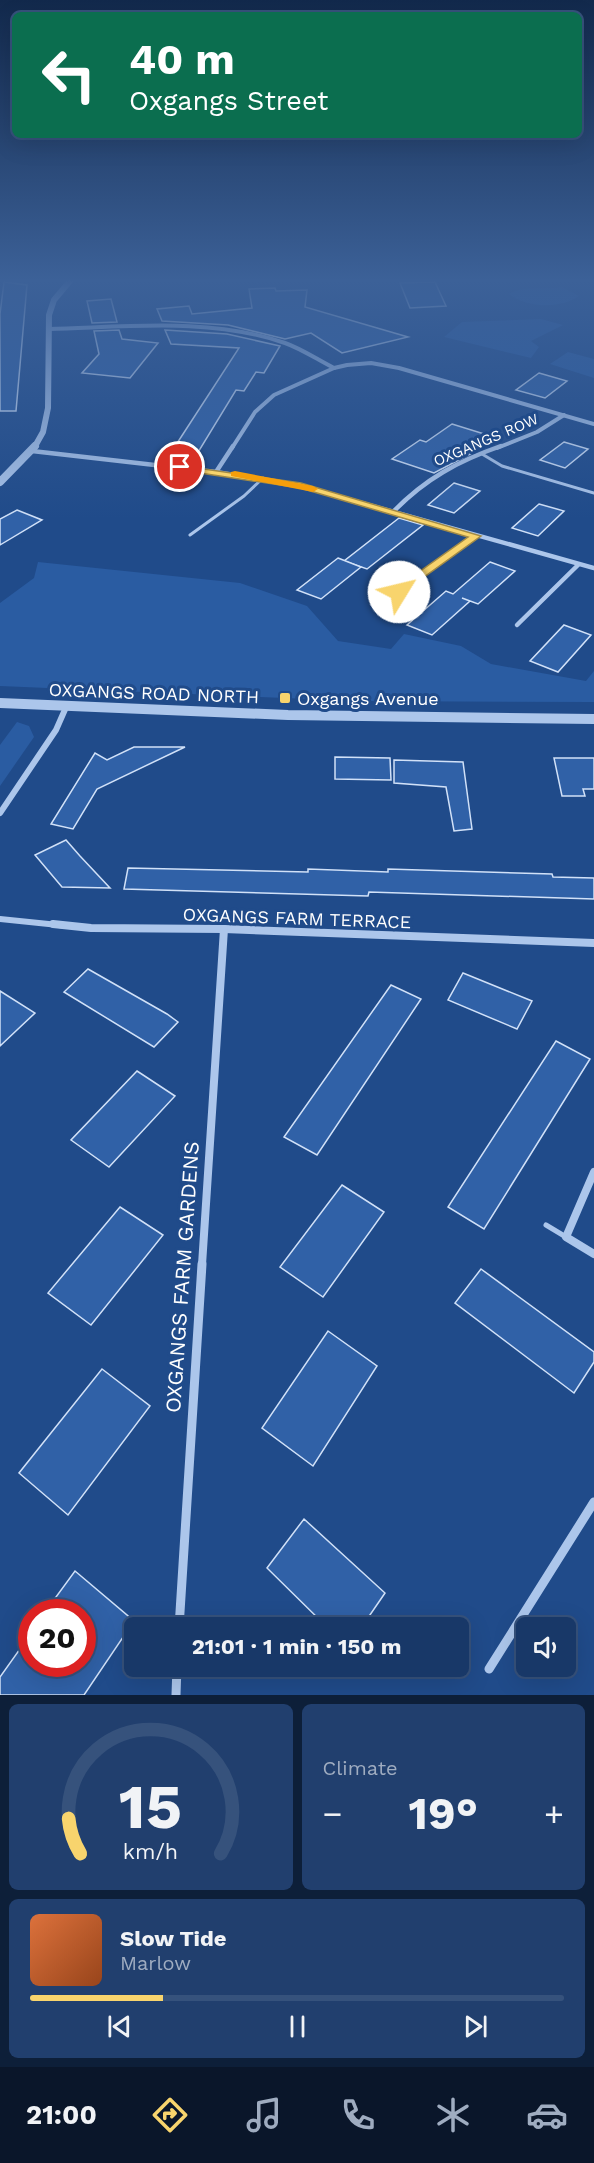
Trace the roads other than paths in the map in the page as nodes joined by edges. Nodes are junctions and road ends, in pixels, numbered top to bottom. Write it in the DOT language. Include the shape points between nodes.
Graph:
graph roads {
  1 [pos="48,360"];
  2 [pos="318,360"];
  3 [pos="334,368"];
  4 [pos="564,415"];
  5 [pos="594,424"];
  6 [pos="32,451"];
  7 [pos="482,454"];
  8 [pos="216,472"];
  9 [pos="263,478"];
  10 [pos="0,482"];
  11 [pos="594,493"];
  12 [pos="393,512"];
  13 [pos="190,535"];
  14 [pos="476,536"];
  15 [pos="578,565"];
  16 [pos="594,568"];
  17 [pos="399,592"];
  18 [pos="517,624"];
  19 [pos="0,703"];
  20 [pos="67,705"];
  21 [pos="594,719"];
  22 [pos="0,801"];
  23 [pos="8,801"];
  24 [pos="0,813"];
  25 [pos="0,919"];
  26 [pos="224,929"];
  27 [pos="594,942"];
  28 [pos="594,1172"];
  29 [pos="546,1225"];
  30 [pos="566,1237"];
  31 [pos="594,1254"];
  32 [pos="594,1502"];
  33 [pos="180,1617"];
  34 [pos="489,1669"];
  35 [pos="177,1677"];
  36 [pos="176,1695"];
  1 -- 6 [label="street" via="44,430"];
  2 -- 3 [label="street"];
  3 -- 4 [label="street" via="384,364"];
  3 -- 8 [label="street" via="262,403"];
  4 -- 5 [label="street"];
  4 -- 7 [label="street, OXGANGS ROW" via="528,438"];
  6 -- 8 [label="street"];
  6 -- 10 [label="street"];
  7 -- 11 [label="lane" via="502,466"];
  7 -- 12 [label="street, OXGANGS ROW" via="436,473"];
  8 -- 9 [label="street"];
  9 -- 12 [label="street"];
  9 -- 13 [label="lane"];
  12 -- 14 [label="street"];
  14 -- 15 [label="street"];
  14 -- 17 [label="lane"];
  15 -- 16 [label="street"];
  15 -- 18 [label="street"];
  19 -- 20 [label="street, OXGANGS ROAD NORTH"];
  20 -- 21 [label="street, OXGANGS ROAD NORTH" via="288,715"];
  20 -- 23 [label="street" via="56,730"];
  22 -- 23 [label="lane"];
  23 -- 24 [label="street"];
  25 -- 26 [label="street, OXGANGS FARM TERRACE" via="80,928"];
  26 -- 27 [label="street, OXGANGS FARM TERRACE"];
  26 -- 33 [label="street, OXGANGS FARM GARDENS"];
  28 -- 30 [label="street"];
  29 -- 30 [label="lane"];
  30 -- 31 [label="street"];
  32 -- 34 [label="street"];
  35 -- 36 [label="street"];
}
